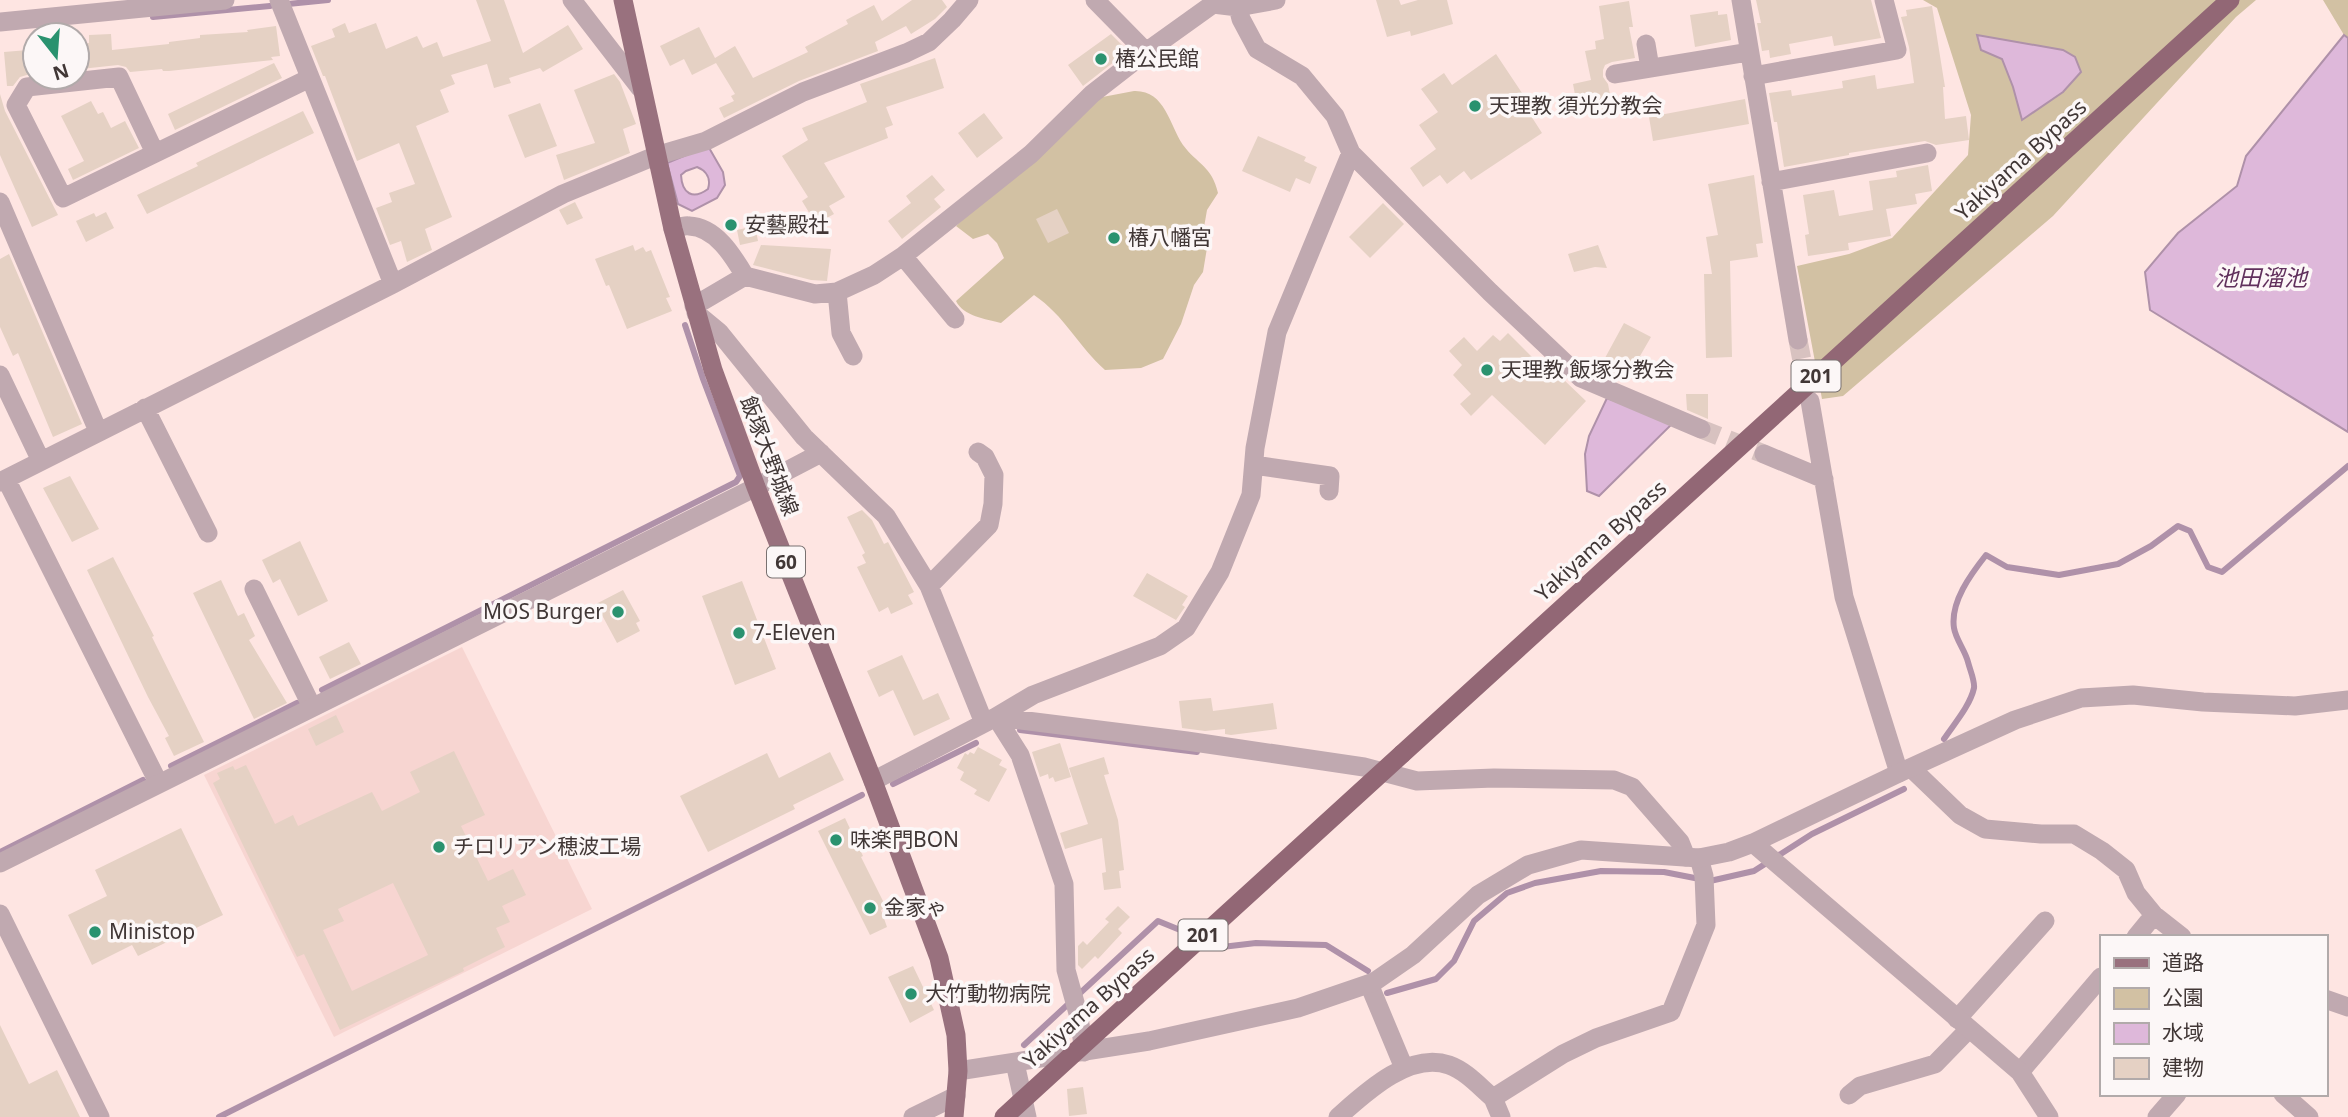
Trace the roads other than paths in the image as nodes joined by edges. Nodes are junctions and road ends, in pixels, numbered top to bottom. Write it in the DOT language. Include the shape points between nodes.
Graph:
graph roads {
  1 [pos="225,0"];
  2 [pos="279,0"];
  3 [pos="572,0"];
  4 [pos="623,0"];
  5 [pos="969,0"];
  6 [pos="1095,0"];
  7 [pos="1276,0"];
  8 [pos="1741,0"];
  9 [pos="1884,0"];
  10 [pos="2230,0"];
  11 [pos="89,6"];
  12 [pos="1238,7"];
  13 [pos="0,22"];
  14 [pos="1646,44"];
  15 [pos="1146,52"];
  16 [pos="1749,52"];
  17 [pos="1650,68"];
  18 [pos="1615,74"];
  19 [pos="1753,76"];
  20 [pos="310,78"];
  21 [pos="640,88"];
  22 [pos="155,153"];
  23 [pos="1351,153"];
  24 [pos="1927,153"];
  25 [pos="655,156"];
  26 [pos="1771,182"];
  27 [pos="0,202"];
  28 [pos="673,229"];
  29 [pos="903,256"];
  30 [pos="746,276"];
  31 [pos="393,284"];
  32 [pos="837,292"];
  33 [pos="695,310"];
  34 [pos="955,320"];
  35 [pos="1798,340"];
  36 [pos="853,356"];
  37 [pos="0,375"];
  38 [pos="1810,401"];
  39 [pos="145,408"];
  40 [pos="1701,429"];
  41 [pos="98,431"];
  42 [pos="821,453"];
  43 [pos="978,453"];
  44 [pos="1764,454"];
  45 [pos="41,461"];
  46 [pos="1254,465"];
  47 [pos="1824,479"];
  48 [pos="3,481"];
  49 [pos="755,486"];
  50 [pos="1329,491"];
  51 [pos="208,533"];
  52 [pos="929,586"];
  53 [pos="254,589"];
  54 [pos="2348,700"];
  55 [pos="312,707"];
  56 [pos="990,720"];
  57 [pos="1905,770"];
  58 [pos="873,781"];
  59 [pos="159,782"];
  60 [pos="1766,855"];
  61 [pos="0,863"];
  62 [pos="1698,869"];
  63 [pos="0,914"];
  64 [pos="2154,915"];
  65 [pos="2045,921"];
  66 [pos="2138,935"];
  67 [pos="2179,935"];
  68 [pos="2100,978"];
  69 [pos="1368,984"];
  70 [pos="2327,1000"];
  71 [pos="2348,1007"];
  72 [pos="1963,1024"];
  73 [pos="1084,1052"];
  74 [pos="1015,1063"];
  75 [pos="1404,1068"];
  76 [pos="958,1071"];
  77 [pos="2020,1072"];
  78 [pos="1849,1095"];
  79 [pos="956,1096"];
  80 [pos="2174,1096"];
  81 [pos="2285,1096"];
  82 [pos="1493,1098"];
  83 [pos="2046,1116"];
  84 [pos="100,1117"];
  85 [pos="913,1117"];
  86 [pos="954,1117"];
  87 [pos="1004,1117"];
  88 [pos="1027,1117"];
  89 [pos="1338,1117"];
  90 [pos="1501,1117"];
  91 [pos="2157,1117"];
  92 [pos="2309,1117"];
  1 -- 11 [label="street"];
  2 -- 20 [label="street"];
  3 -- 21 [label="street"];
  4 -- 21 [label="main road, 飯塚大野城線 / 60"];
  5 -- 25 [label="street" via="929,41 906,53 803,92 706,141"];
  6 -- 15 [label="street"];
  7 -- 12 [label="street"];
  8 -- 16 [label="street"];
  9 -- 19 [label="street" via="1897,50"];
  10 -- 87 [label="highway, Yakiyama Bypass / 201, bridge"];
  11 -- 13 [label="street"];
  12 -- 15 [label="street" via="1213,4"];
  12 -- 23 [label="street" via="1257,49 1302,76 1335,116"];
  14 -- 17 [label="street"];
  15 -- 29 [label="street" via="1092,94 1031,154"];
  16 -- 17 [label="street"];
  16 -- 19 [label="street"];
  17 -- 18 [label="street"];
  19 -- 26 [label="street"];
  20 -- 22 [label="street" via="63,198 16,104 27,87 119,77"];
  20 -- 31 [label="street"];
  21 -- 25 [label="main road, 飯塚大野城線 / 60"];
  23 -- 40 [label="street" via="1581,378"];
  23 -- 46 [label="street" via="1277,332"];
  24 -- 26 [label="street"];
  25 -- 28 [label="main road, 飯塚大野城線 / 60"];
  25 -- 31 [label="street" via="563,194"];
  26 -- 35 [label="street"];
  27 -- 41 [label="street"];
  28 -- 30 [label="street" via="688,225 704,230 727,247"];
  28 -- 33 [label="main road, 飯塚大野城線 / 60"];
  29 -- 32 [label="street"];
  29 -- 34 [label="street"];
  30 -- 32 [label="street" via="816,294"];
  30 -- 33 [label="street"];
  31 -- 39 [label="street"];
  32 -- 36 [label="street" via="841,333"];
  33 -- 42 [label="street"];
  33 -- 49 [label="main road, 飯塚大野城線 / 60"];
  37 -- 45 [label="street"];
  38 -- 47 [label="street"];
  39 -- 41 [label="street"];
  39 -- 51 [label="street"];
  41 -- 45 [label="street"];
  42 -- 49 [label="street"];
  42 -- 52 [label="street" via="886,516"];
  43 -- 52 [label="street" via="994,475 989,525"];
  44 -- 47 [label="street"];
  45 -- 48 [label="street"];
  46 -- 50 [label="street" via="1330,476"];
  46 -- 56 [label="street" via="1251,495 1220,572 1186,628 1160,646 1042,691"];
  47 -- 57 [label="street" via="1844,597"];
  48 -- 59 [label="street"];
  49 -- 55 [label="street"];
  49 -- 58 [label="main road, 飯塚大野城線 / 60"];
  52 -- 56 [label="street"];
  53 -- 55 [label="street"];
  54 -- 57 [label="street" via="2295,706 2133,695 2081,698 2015,720"];
  55 -- 59 [label="street"];
  56 -- 58 [label="street"];
  56 -- 62 [label="street" via="1187,741 1364,767 1418,782 1614,780 1632,787"];
  56 -- 73 [label="street" via="1020,755 1065,884 1066,970"];
  57 -- 60 [label="street"];
  57 -- 64 [label="street" via="1960,815 1985,829 2074,834 2102,850 2126,870"];
  58 -- 76 [label="main road, 飯塚大野城線 / 60" via="939,958 956,1035"];
  59 -- 61 [label="street"];
  60 -- 62 [label="street" via="1729,852"];
  60 -- 72 [label="street"];
  62 -- 69 [label="street" via="1581,850 1528,864 1478,895 1413,955"];
  62 -- 82 [label="street" via="1706,925 1671,1012 1596,1038"];
  63 -- 84 [label="street"];
  64 -- 66 [label="street"];
  64 -- 67 [label="street"];
  65 -- 72 [label="street"];
  68 -- 77 [label="street"];
  69 -- 73 [label="street" via="1298,1008"];
  69 -- 75 [label="street"];
  70 -- 71 [label="street"];
  72 -- 77 [label="street"];
  72 -- 78 [label="street" via="1935,1064 1860,1086"];
  73 -- 74 [label="street"];
  74 -- 76 [label="street"];
  74 -- 88 [label="street"];
  75 -- 82 [label="street" via="1435,1062 1449,1065"];
  75 -- 89 [label="street"];
  76 -- 79 [label="main road, 飯塚大野城線 / 60"];
  77 -- 83 [label="street"];
  79 -- 85 [label="street"];
  79 -- 86 [label="main road, 飯塚大野城線 / 60"];
  80 -- 91 [label="street"];
  81 -- 92 [label="street"];
  82 -- 90 [label="street"];
}
